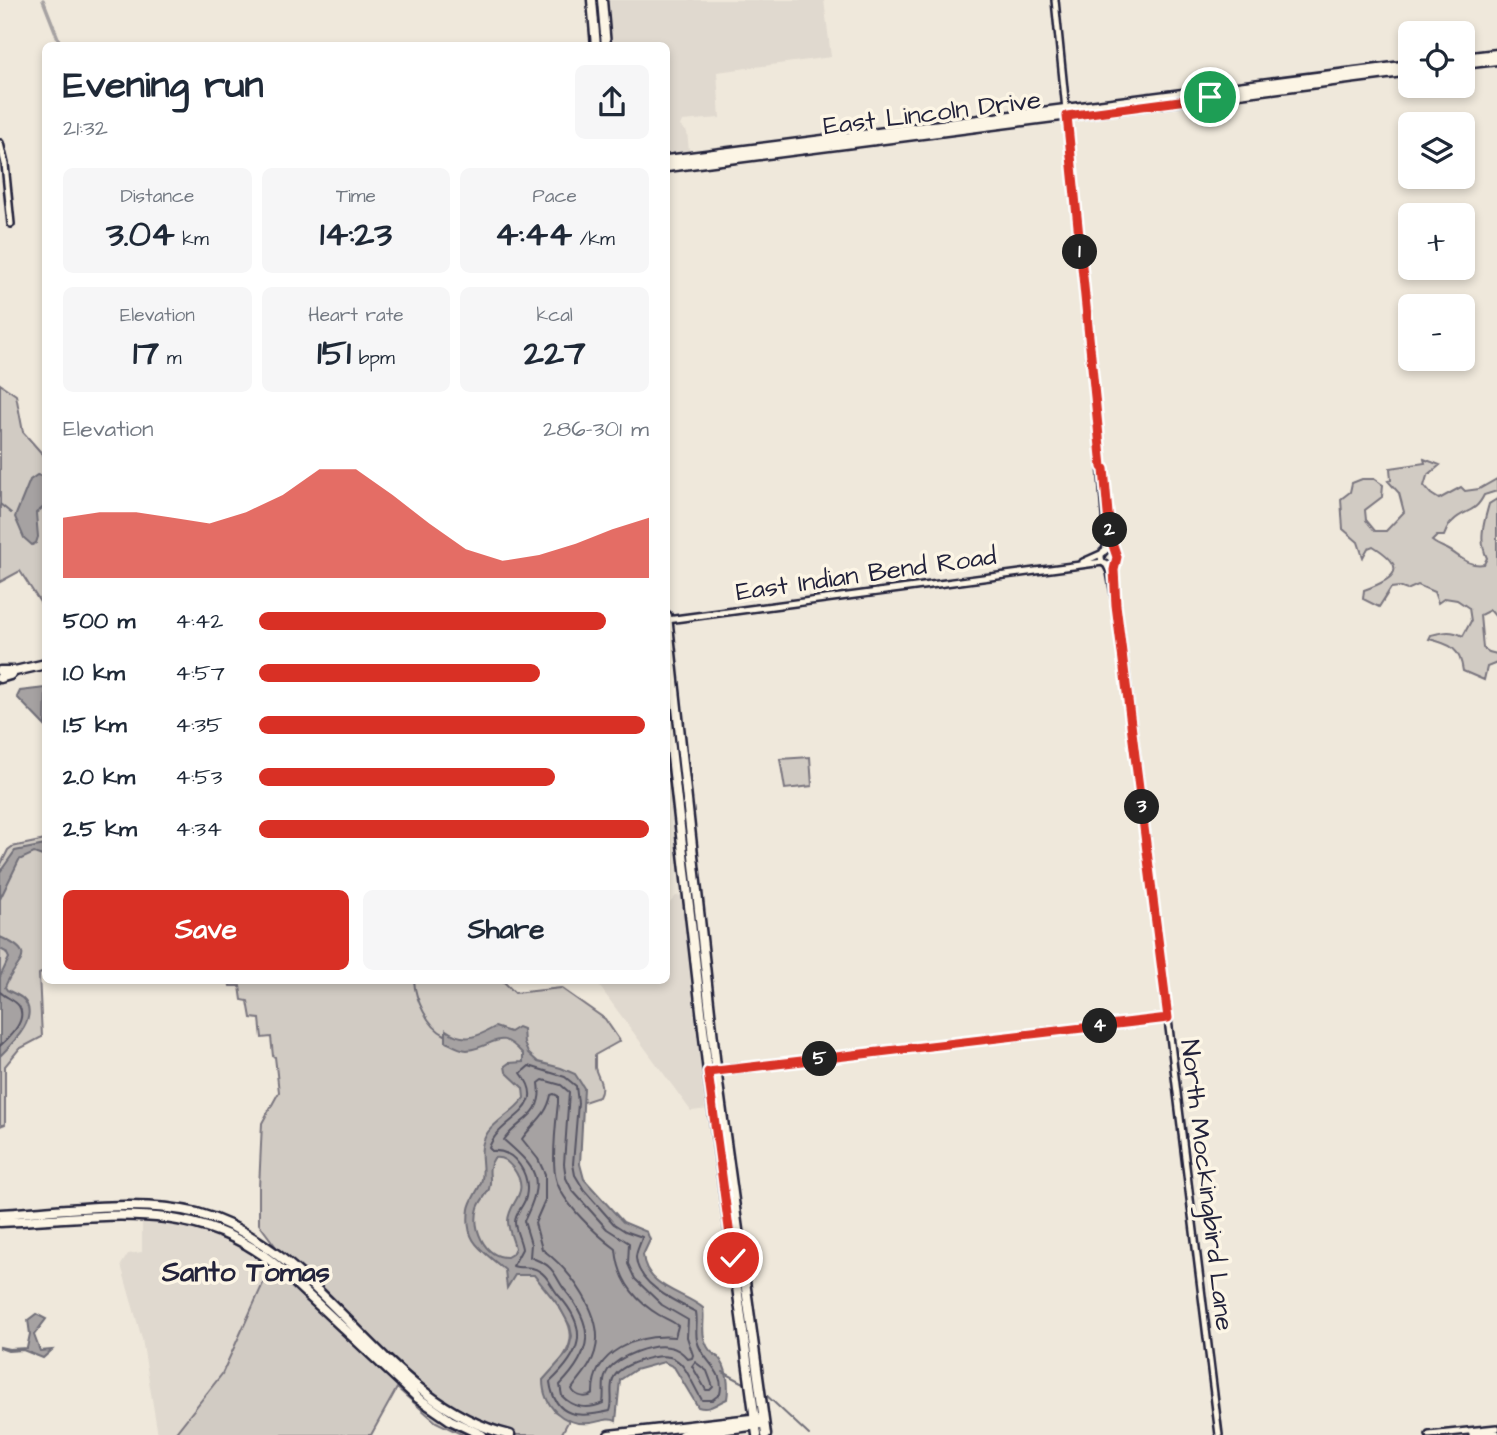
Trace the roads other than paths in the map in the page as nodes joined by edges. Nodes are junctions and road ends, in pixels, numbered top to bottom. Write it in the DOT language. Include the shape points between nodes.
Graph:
graph roads {
  1 [pos="592,0"];
  2 [pos="602,0"];
  3 [pos="1055,0"];
  4 [pos="596,42"];
  5 [pos="606,42"];
  6 [pos="1497,54"];
  7 [pos="1475,57"];
  8 [pos="1497,60"];
  9 [pos="1475,63"];
  10 [pos="1398,68"];
  11 [pos="1398,72"];
  12 [pos="1372,73"];
  13 [pos="1066,112"];
  14 [pos="972,125"];
  15 [pos="0,143"];
  16 [pos="670,160"];
  17 [pos="670,167"];
  18 [pos="11,224"];
  19 [pos="1102,467"];
  20 [pos="1114,551"];
  21 [pos="1104,552"];
  22 [pos="1105,563"];
  23 [pos="1115,563"];
  24 [pos="1070,566"];
  25 [pos="1116,605"];
  26 [pos="670,618"];
  27 [pos="670,645"];
  28 [pos="42,665"];
  29 [pos="0,671"];
  30 [pos="16,671"];
  31 [pos="0,678"];
  32 [pos="670,740"];
  33 [pos="688,806"];
  34 [pos="682,846"];
  35 [pos="696,885"];
  36 [pos="1168,1018"];
  37 [pos="712,1071"];
  38 [pos="0,1214"];
  39 [pos="0,1222"];
  40 [pos="256,1244"];
  41 [pos="759,1421"];
  42 [pos="1497,1430"];
  43 [pos="482,1435"];
  44 [pos="510,1435"];
  45 [pos="610,1435"];
  46 [pos="682,1435"];
  47 [pos="766,1435"];
  48 [pos="1219,1435"];
  49 [pos="1429,1435"];
  50 [pos="1472,1435"];
  1 -- 4 [label="main road"];
  2 -- 5 [label="main road"];
  3 -- 13 [label="street, North Mockingbird Lane"];
  6 -- 7 [label="main road"];
  8 -- 9 [label="main road"];
  10 -- 12 [label="main road, East Lincoln Drive"];
  11 -- 12 [label="main road, East Lincoln Drive"];
  12 -- 13 [label="main road, East Lincoln Drive"];
  13 -- 14 [label="main road, East Lincoln Drive"];
  13 -- 19 [label="street, North Mockingbird Lane"];
  14 -- 16 [label="main road, East Lincoln Drive"];
  14 -- 17 [label="main road, East Lincoln Drive"];
  15 -- 18 [label="street"];
  19 -- 20 [label="street, North Mockingbird Lane"];
  19 -- 21 [label="street, North Mockingbird Lane"];
  20 -- 21 [label="street"];
  20 -- 23 [label="street, North Mockingbird Lane"];
  21 -- 22 [label="street, North Mockingbird Lane"];
  21 -- 24 [label="street, East Indian Bend Road"];
  22 -- 23 [label="street"];
  22 -- 24 [label="street, East Indian Bend Road"];
  22 -- 25 [label="street, North Mockingbird Lane"];
  23 -- 25 [label="street, North Mockingbird Lane"];
  24 -- 26 [label="street, East Indian Bend Road"];
  25 -- 36 [label="street, North Mockingbird Lane"];
  27 -- 33 [label="main road"];
  28 -- 30 [label="main road"];
  29 -- 30 [label="main road"];
  30 -- 31 [label="main road"];
  32 -- 34 [label="main road"];
  33 -- 34 [label="main road"];
  33 -- 35 [label="main road"];
  34 -- 35 [label="main road" via="687,849"];
  34 -- 37 [label="main road"];
  35 -- 37 [label="main road"];
  36 -- 37 [label="street"];
  36 -- 48 [label="street, North Mockingbird Lane"];
  37 -- 41 [label="main road"];
  38 -- 40 [label="main road" via="142,1206 170,1209 237,1228"];
  39 -- 40 [label="main road" via="141,1214 214,1227"];
  40 -- 43 [label="main road" via="418,1398"];
  40 -- 44 [label="main road" via="299,1274 438,1403 466,1420"];
  41 -- 45 [label="main road"];
  41 -- 46 [label="main road"];
  41 -- 47 [label="main road"];
  42 -- 49 [label="street"];
  42 -- 50 [label="street"];
}
